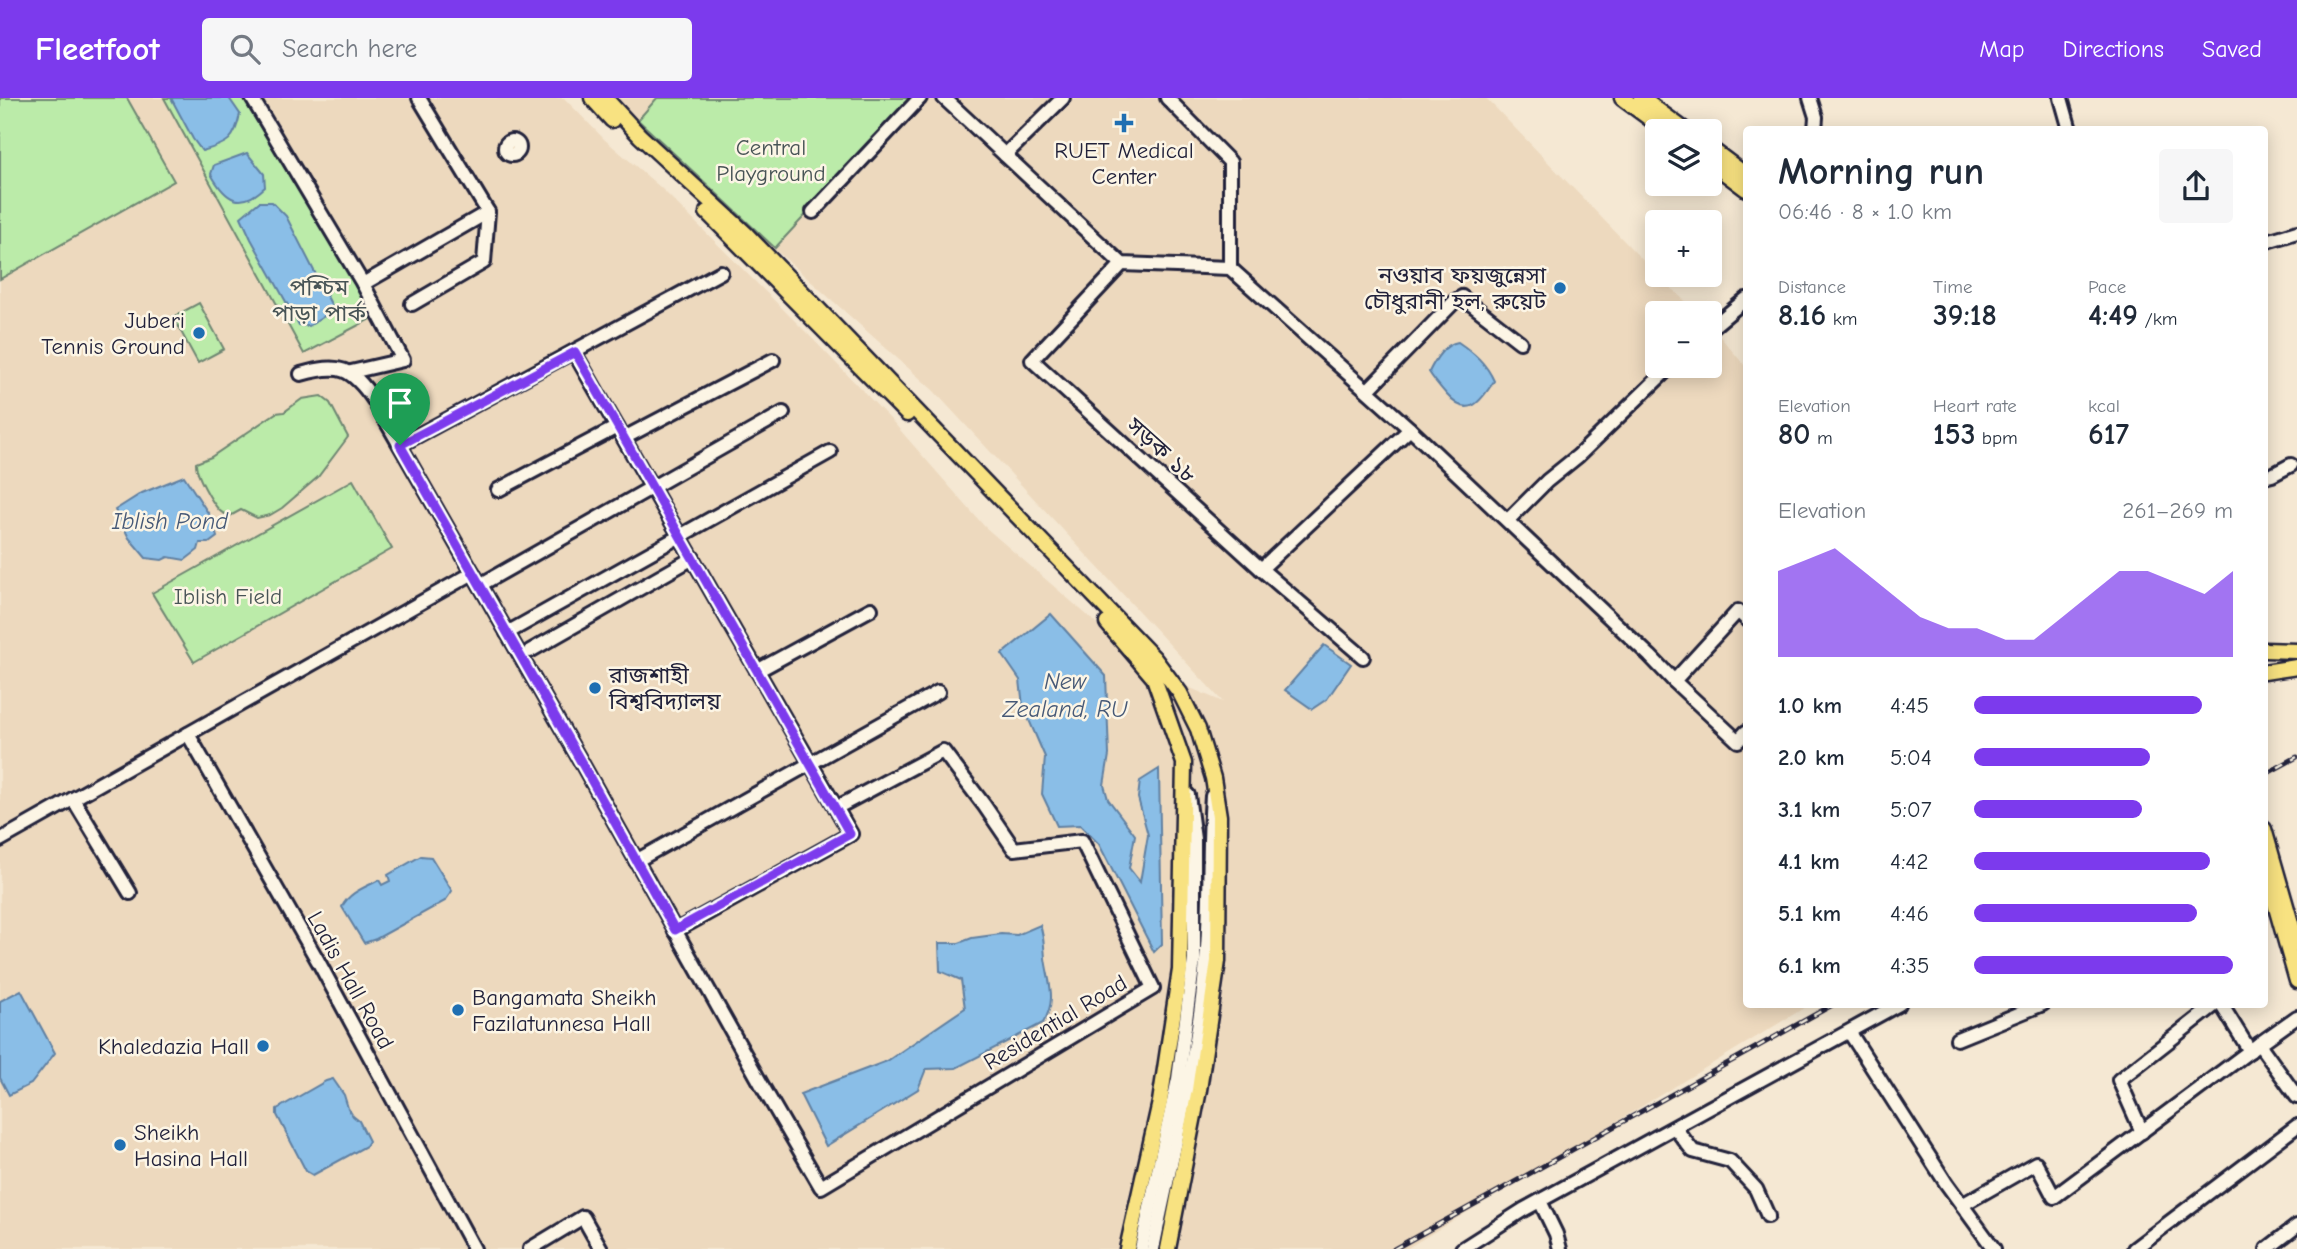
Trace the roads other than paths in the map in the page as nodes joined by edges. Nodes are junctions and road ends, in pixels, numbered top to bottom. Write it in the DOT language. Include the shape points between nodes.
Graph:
graph roads {
  1 [pos="252,98"];
  2 [pos="419,98"];
  3 [pos="592,98"];
  4 [pos="605,98"];
  5 [pos="920,98"];
  6 [pos="944,98"];
  7 [pos="1063,98"];
  8 [pos="1167,98"];
  9 [pos="1622,98"];
  10 [pos="1641,98"];
  11 [pos="1810,98"];
  12 [pos="2061,98"];
  13 [pos="1651,119"];
  14 [pos="1670,119"];
  15 [pos="1815,126"];
  16 [pos="2069,126"];
  17 [pos="1005,155"];
  18 [pos="1722,157"];
  19 [pos="1722,171"];
  20 [pos="1743,173"];
  21 [pos="1743,187"];
  22 [pos="488,212"];
  23 [pos="813,212"];
  24 [pos="2297,232"];
  25 [pos="2268,241"];
  26 [pos="1122,264"];
  27 [pos="1230,268"];
  28 [pos="721,272"];
  29 [pos="363,284"];
  30 [pos="1743,302"];
  31 [pos="412,304"];
  32 [pos="1722,319"];
  33 [pos="1520,342"];
  34 [pos="575,352"];
  35 [pos="773,360"];
  36 [pos="351,372"];
  37 [pos="301,374"];
  38 [pos="1658,378"];
  39 [pos="1368,390"];
  40 [pos="783,413"];
  41 [pos="1410,429"];
  42 [pos="620,432"];
  43 [pos="400,445"];
  44 [pos="830,452"];
  45 [pos="2291,465"];
  46 [pos="2268,476"];
  47 [pos="652,487"];
  48 [pos="498,490"];
  49 [pos="1508,520"];
  50 [pos="680,536"];
  51 [pos="692,558"];
  52 [pos="1261,569"];
  53 [pos="473,573"];
  54 [pos="480,585"];
  55 [pos="871,609"];
  56 [pos="1743,616"];
  57 [pos="507,633"];
  58 [pos="2272,650"];
  59 [pos="530,651"];
  60 [pos="2297,651"];
  61 [pos="1363,657"];
  62 [pos="2297,667"];
  63 [pos="757,671"];
  64 [pos="2268,672"];
  65 [pos="1674,681"];
  66 [pos="938,692"];
  67 [pos="188,734"];
  68 [pos="1743,735"];
  69 [pos="1184,763"];
  70 [pos="810,764"];
  71 [pos="1213,778"];
  72 [pos="73,799"];
  73 [pos="836,808"];
  74 [pos="0,841"];
  75 [pos="2268,842"];
  76 [pos="636,861"];
  77 [pos="2268,879"];
  78 [pos="130,893"];
  79 [pos="675,930"];
  80 [pos="2296,934"];
  81 [pos="2297,981"];
  82 [pos="1892,1008"];
  83 [pos="2033,1008"];
  84 [pos="2214,1008"];
  85 [pos="2222,1008"];
  86 [pos="2297,1017"];
  87 [pos="1850,1033"];
  88 [pos="1957,1039"];
  89 [pos="2255,1047"];
  90 [pos="2297,1097"];
  91 [pos="2297,1126"];
  92 [pos="1675,1128"];
  93 [pos="2142,1132"];
  94 [pos="1540,1201"];
  95 [pos="1962,1205"];
  96 [pos="1768,1216"];
  97 [pos="2297,1226"];
  98 [pos="474,1249"];
  99 [pos="530,1249"];
  100 [pos="601,1249"];
  101 [pos="1126,1249"];
  102 [pos="1141,1249"];
  103 [pos="1153,1249"];
  104 [pos="1168,1249"];
  105 [pos="1462,1249"];
  106 [pos="1560,1249"];
  107 [pos="1994,1249"];
  108 [pos="2134,1249"];
  109 [pos="2267,1249"];
  1 -- 29 [label="street"];
  2 -- 22 [label="street"];
  3 -- 69 [label="main road" via="905,412 1119,636 1154,678"];
  4 -- 71 [label="main road" via="766,254 1153,657 1180,693 1198,729"];
  5 -- 23 [label="street"];
  6 -- 17 [label="street"];
  7 -- 17 [label="street"];
  8 -- 27 [label="street" via="1230,162"];
  9 -- 13 [label="main road"];
  10 -- 14 [label="main road"];
  11 -- 15 [label="street"];
  12 -- 16 [label="street"];
  17 -- 26 [label="street"];
  18 -- 20 [label="main road"];
  19 -- 21 [label="main road"];
  22 -- 29 [label="street"];
  22 -- 31 [label="street" via="484,262"];
  24 -- 25 [label="street"];
  26 -- 27 [label="street"];
  26 -- 52 [label="street, সড়ক ১৮" via="1032,360"];
  27 -- 39 [label="street"];
  28 -- 34 [label="street"];
  29 -- 36 [label="street" via="403,360"];
  30 -- 32 [label="street"];
  33 -- 39 [label="street" via="1462,297"];
  34 -- 42 [label="street"];
  34 -- 43 [label="street"];
  35 -- 42 [label="street"];
  36 -- 37 [label="street" via="318,369"];
  36 -- 43 [label="street"];
  38 -- 49 [label="street"];
  39 -- 41 [label="street"];
  40 -- 47 [label="street"];
  41 -- 49 [label="street"];
  41 -- 52 [label="street"];
  42 -- 47 [label="street"];
  42 -- 48 [label="street"];
  43 -- 53 [label="street"];
  44 -- 50 [label="street"];
  45 -- 46 [label="street"];
  47 -- 50 [label="street"];
  47 -- 54 [label="street"];
  49 -- 65 [label="street"];
  50 -- 51 [label="street"];
  50 -- 57 [label="street"];
  51 -- 59 [label="street"];
  51 -- 63 [label="street"];
  52 -- 61 [label="street, সড়ক ১৮"];
  53 -- 54 [label="street"];
  53 -- 67 [label="street"];
  54 -- 57 [label="street"];
  55 -- 63 [label="street"];
  56 -- 65 [label="street" via="1738,611"];
  57 -- 76 [label="street"];
  58 -- 60 [label="main road"];
  62 -- 64 [label="main road"];
  63 -- 70 [label="street"];
  65 -- 68 [label="street" via="1738,741"];
  66 -- 70 [label="street"];
  67 -- 72 [label="street"];
  67 -- 98 [label="street, Ladis Hall Road"];
  69 -- 101 [label="main road" via="1180,970 1160,1102"];
  69 -- 102 [label="street" via="1194,839 1194,960 1178,1079"];
  70 -- 73 [label="street"];
  70 -- 76 [label="street"];
  71 -- 103 [label="street" via="1206,961 1189,1081"];
  71 -- 104 [label="main road" via="1219,816 1218,961"];
  72 -- 74 [label="street"];
  72 -- 78 [label="street"];
  73 -- 79 [label="street" via="850,834"];
  73 -- 79 [label="street, Residential Road" via="943,751 1014,849 1082,841 1153,988 821,1187"];
  75 -- 80 [label="main road"];
  76 -- 79 [label="street"];
  77 -- 81 [label="main road"];
  82 -- 87 [label="street"];
  83 -- 88 [label="street"];
  84 -- 93 [label="street" via="2119,1080"];
  85 -- 89 [label="street"];
  86 -- 89 [label="street"];
  87 -- 92 [label="street"];
  87 -- 95 [label="street"];
  89 -- 90 [label="street"];
  89 -- 93 [label="street"];
  91 -- 108 [label="street"];
  92 -- 94 [label="street"];
  92 -- 96 [label="street" via="1693,1151 1730,1161 1756,1189"];
  93 -- 95 [label="street" via="2054,1197 2036,1163"];
  94 -- 105 [label="street"];
  94 -- 106 [label="street"];
  95 -- 107 [label="street"];
  97 -- 109 [label="street"];
  99 -- 100 [label="street" via="583,1217"];
}
